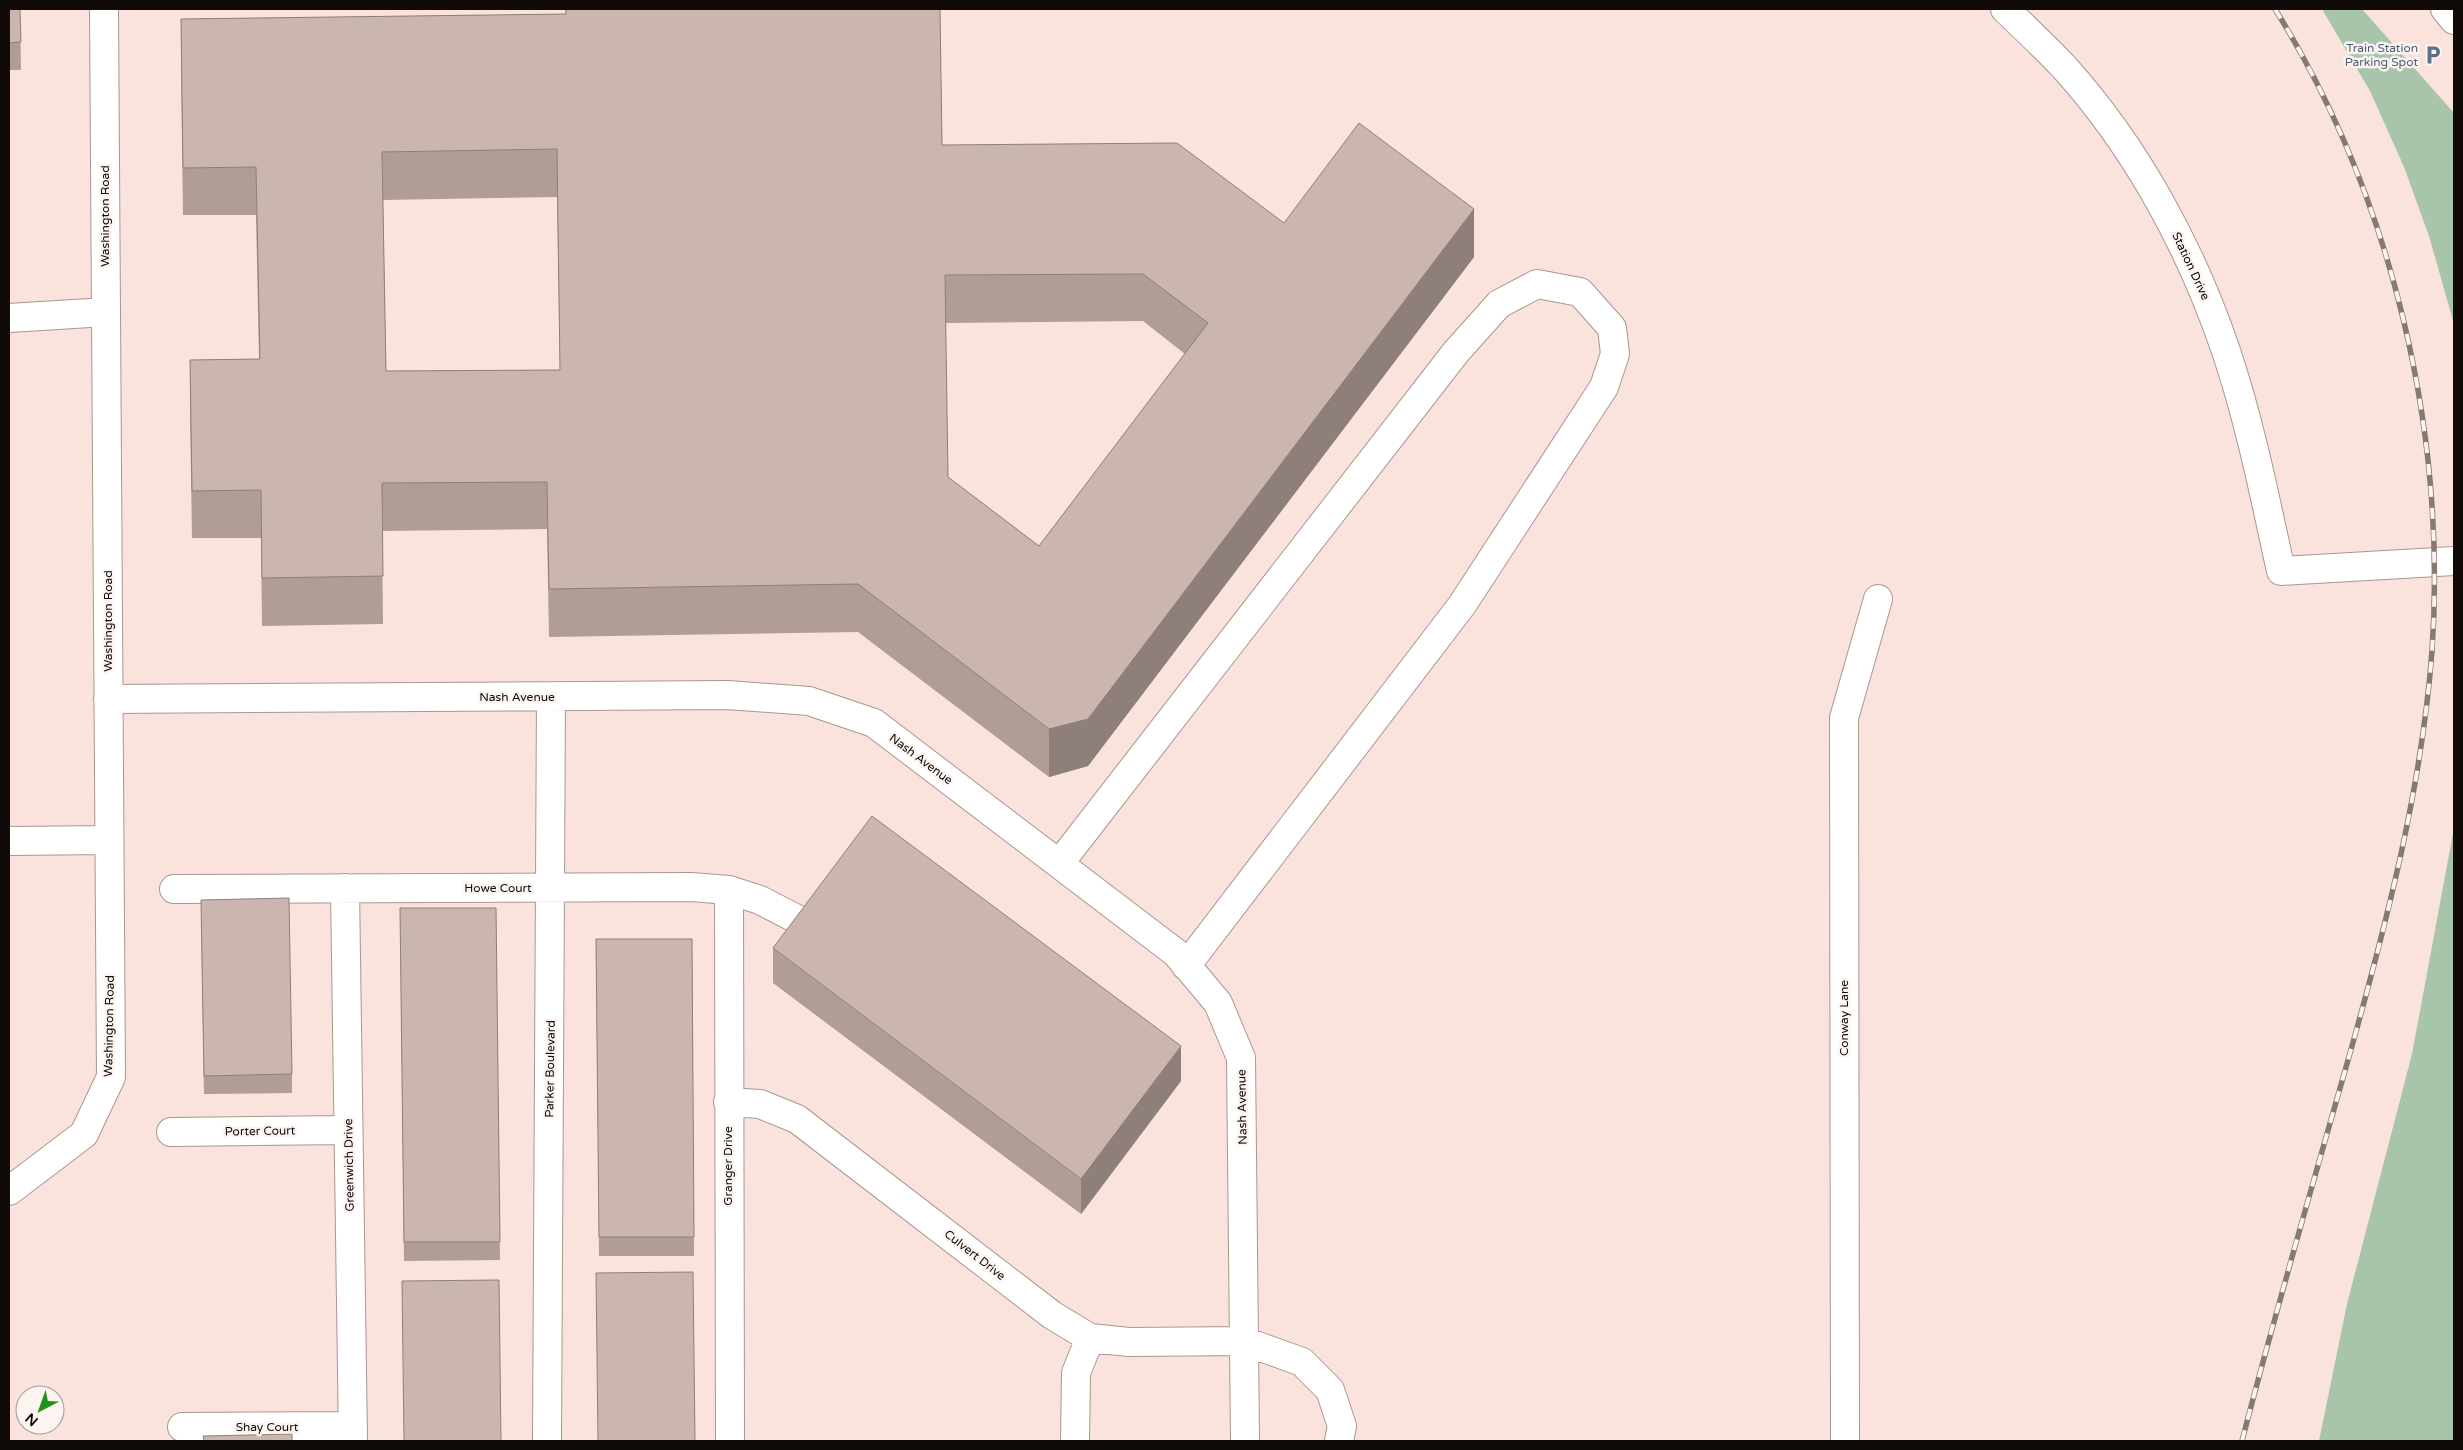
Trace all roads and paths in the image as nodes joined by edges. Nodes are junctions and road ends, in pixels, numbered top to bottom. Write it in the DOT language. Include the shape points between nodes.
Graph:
graph roads {
  1 [pos="104,9"];
  2 [pos="2004,9"];
  3 [pos="2444,9"];
  4 [pos="2454,20"];
  5 [pos="106,312"];
  6 [pos="9,318"];
  7 [pos="2454,561"];
  8 [pos="1878,599"];
  9 [pos="551,697"];
  10 [pos="108,699"];
  11 [pos="109,840"];
  12 [pos="9,841"];
  13 [pos="1059,864"];
  14 [pos="345,888"];
  15 [pos="551,888"];
  16 [pos="174,889"];
  17 [pos="729,890"];
  18 [pos="814,928"];
  19 [pos="1186,966"];
  20 [pos="728,1102"];
  21 [pos="348,1130"];
  22 [pos="171,1132"];
  23 [pos="9,1191"];
  24 [pos="1090,1338"];
  25 [pos="1244,1341"];
  26 [pos="182,1427"];
  27 [pos="353,1434"];
  28 [pos="546,1441"];
  29 [pos="730,1441"];
  30 [pos="1075,1441"];
  31 [pos="1245,1441"];
  32 [pos="1340,1441"];
  33 [pos="1845,1441"];
  1 -- 5 [label="street, Washington Road"];
  2 -- 7 [label="street, Station Drive" via="2064,67 2123,144 2172,224 2194,268 2234,378 2281,571"];
  3 -- 4 [label="street"];
  5 -- 6 [label="street"];
  5 -- 10 [label="street, Washington Road"];
  8 -- 33 [label="street, Conway Lane" via="1844,718"];
  9 -- 10 [label="street, Nash Avenue"];
  9 -- 13 [label="street, Nash Avenue" via="728,695 810,701 874,723"];
  9 -- 15 [label="street, Parker Boulevard"];
  10 -- 11 [label="street, Washington Road"];
  11 -- 12 [label="street"];
  11 -- 23 [label="street, Washington Road" via="111,1077 84,1134"];
  13 -- 19 [label="street, Nash Avenue" via="1176,953"];
  13 -- 19 [label="street" via="1456,352 1499,304 1537,284 1580,292 1612,328 1615,354 1604,387 1462,605"];
  14 -- 15 [label="street, Howe Court"];
  14 -- 16 [label="street, Howe Court"];
  14 -- 21 [label="street, Greenwich Drive"];
  15 -- 17 [label="street, Howe Court" via="691,887"];
  15 -- 28 [label="street, Parker Boulevard"];
  17 -- 18 [label="street, Howe Court" via="760,900"];
  17 -- 20 [label="street, Granger Drive"];
  19 -- 25 [label="street, Nash Avenue" via="1218,1004 1241,1058"];
  20 -- 24 [label="street, Culvert Drive" via="760,1104 797,1119 1052,1314"];
  20 -- 29 [label="street, Granger Drive"];
  21 -- 22 [label="street, Porter Court"];
  21 -- 27 [label="street, Greenwich Drive"];
  24 -- 25 [label="street, Culvert Drive" via="1129,1342"];
  24 -- 30 [label="street" via="1076,1373"];
  25 -- 31 [label="street, Nash Avenue"];
  25 -- 32 [label="street" via="1302,1362 1330,1390 1342,1426"];
  26 -- 27 [label="street, Shay Court"];
}
